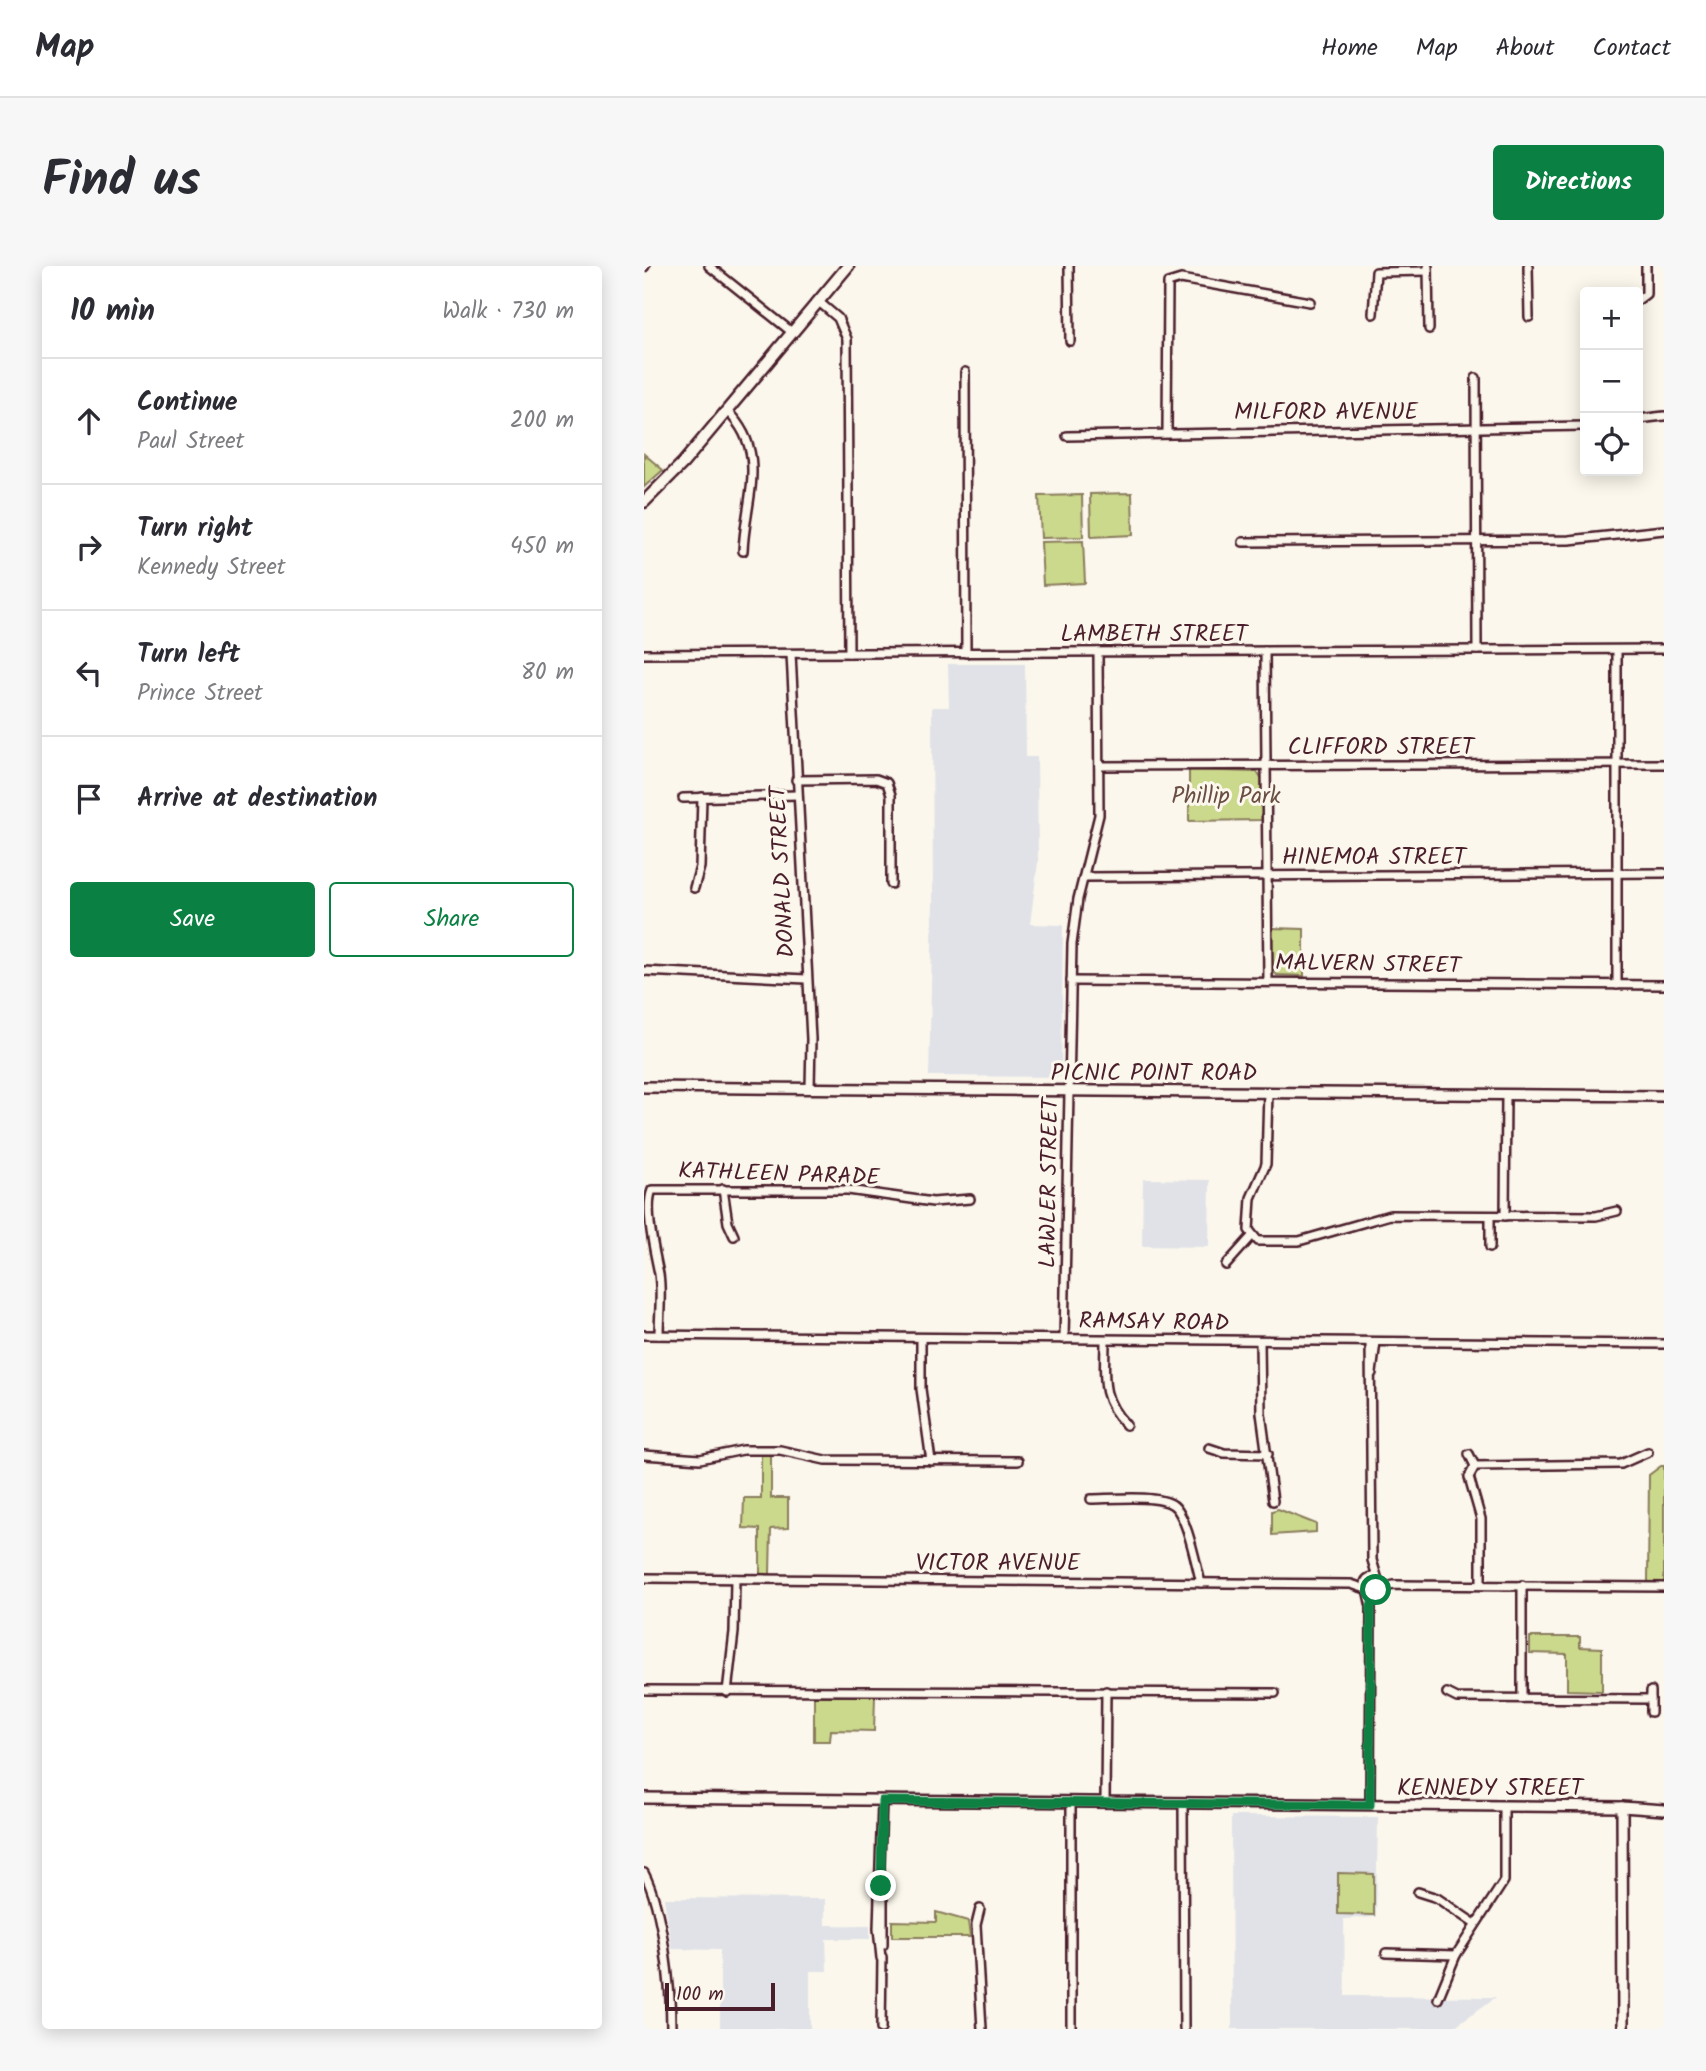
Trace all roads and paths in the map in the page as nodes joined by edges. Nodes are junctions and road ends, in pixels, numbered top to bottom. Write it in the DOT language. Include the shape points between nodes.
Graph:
graph roads {
  1 [pos="709,266"];
  2 [pos="848,266"];
  3 [pos="1069,266"];
  4 [pos="1528,266"];
  5 [pos="1646,266"];
  6 [pos="1428,268"];
  7 [pos="1163,272"];
  8 [pos="1170,281"];
  9 [pos="1643,296"];
  10 [pos="818,302"];
  11 [pos="1310,302"];
  12 [pos="1373,314"];
  13 [pos="1529,317"];
  14 [pos="1429,330"];
  15 [pos="793,333"];
  16 [pos="1070,341"];
  17 [pos="965,372"];
  18 [pos="1476,378"];
  19 [pos="727,411"];
  20 [pos="1664,416"];
  21 [pos="1643,418"];
  22 [pos="1580,426"];
  23 [pos="1476,430"];
  24 [pos="1167,432"];
  25 [pos="1067,436"];
  26 [pos="644,502"];
  27 [pos="1664,530"];
  28 [pos="1476,541"];
  29 [pos="1244,542"];
  30 [pos="743,551"];
  31 [pos="1664,649"];
  32 [pos="1477,650"];
  33 [pos="1617,650"];
  34 [pos="1098,652"];
  35 [pos="1265,652"];
  36 [pos="849,653"];
  37 [pos="966,653"];
  38 [pos="644,654"];
  39 [pos="791,654"];
  40 [pos="1618,764"];
  41 [pos="1664,764"];
  42 [pos="1266,765"];
  43 [pos="1099,766"];
  44 [pos="796,780"];
  45 [pos="797,795"];
  46 [pos="702,797"];
  47 [pos="683,798"];
  48 [pos="1664,873"];
  49 [pos="1618,874"];
  50 [pos="1267,876"];
  51 [pos="1084,877"];
  52 [pos="891,884"];
  53 [pos="694,888"];
  54 [pos="644,971"];
  55 [pos="806,979"];
  56 [pos="1071,981"];
  57 [pos="1268,981"];
  58 [pos="1618,985"];
  59 [pos="1664,985"];
  60 [pos="644,1087"];
  61 [pos="810,1088"];
  62 [pos="1068,1091"];
  63 [pos="1268,1093"];
  64 [pos="1506,1094"];
  65 [pos="1664,1096"];
  66 [pos="723,1189"];
  67 [pos="970,1199"];
  68 [pos="1618,1211"];
  69 [pos="1490,1216"];
  70 [pos="1505,1216"];
  71 [pos="734,1236"];
  72 [pos="1252,1236"];
  73 [pos="1490,1247"];
  74 [pos="1226,1265"];
  75 [pos="644,1335"];
  76 [pos="659,1335"];
  77 [pos="921,1338"];
  78 [pos="1064,1339"];
  79 [pos="1105,1340"];
  80 [pos="1261,1341"];
  81 [pos="1373,1342"];
  82 [pos="1664,1344"];
  83 [pos="1126,1424"];
  84 [pos="1209,1448"];
  85 [pos="1648,1452"];
  86 [pos="1268,1454"];
  87 [pos="1469,1454"];
  88 [pos="644,1455"];
  89 [pos="931,1461"];
  90 [pos="1018,1461"];
  91 [pos="1475,1466"];
  92 [pos="1091,1499"];
  93 [pos="1273,1501"];
  94 [pos="1372,1560"];
  95 [pos="644,1578"];
  96 [pos="1367,1578"];
  97 [pos="735,1579"];
  98 [pos="1378,1580"];
  99 [pos="1201,1583"];
  100 [pos="1351,1584"];
  101 [pos="1394,1585"];
  102 [pos="1481,1585"];
  103 [pos="1522,1585"];
  104 [pos="1664,1587"];
  105 [pos="1366,1589"];
  106 [pos="1376,1590"];
  107 [pos="1371,1607"];
  108 [pos="646,1689"];
  109 [pos="727,1692"];
  110 [pos="1106,1692"];
  111 [pos="1275,1693"];
  112 [pos="1447,1693"];
  113 [pos="1522,1698"];
  114 [pos="1651,1712"];
  115 [pos="644,1798"];
  116 [pos="882,1801"];
  117 [pos="1071,1802"];
  118 [pos="1105,1802"];
  119 [pos="1183,1803"];
  120 [pos="1370,1805"];
  121 [pos="1504,1806"];
  122 [pos="1622,1807"];
  123 [pos="1664,1811"];
  124 [pos="644,1873"];
  125 [pos="1419,1892"];
  126 [pos="980,1909"];
  127 [pos="1475,1924"];
  128 [pos="1386,1953"];
  129 [pos="1456,1955"];
  130 [pos="1438,1999"];
  131 [pos="671,2029"];
  132 [pos="881,2029"];
  133 [pos="982,2029"];
  134 [pos="1071,2029"];
  135 [pos="1184,2029"];
  136 [pos="1623,2029"];
  1 -- 15 [label="street"];
  2 -- 10 [label="main road"];
  3 -- 16 [label="street"];
  4 -- 13 [label="street"];
  5 -- 9 [label="street" via="1650,284"];
  6 -- 12 [label="street" via="1376,272"];
  6 -- 14 [label="street"];
  7 -- 8 [label="street"];
  8 -- 11 [label="street" via="1181,279"];
  8 -- 24 [label="street" via="1166,291"];
  10 -- 15 [label="main road"];
  10 -- 36 [label="street" via="838,318 847,339"];
  15 -- 19 [label="main road"];
  17 -- 37 [label="street"];
  18 -- 23 [label="street"];
  19 -- 26 [label="main road"];
  19 -- 30 [label="street" via="743,428 751,452 751,502"];
  20 -- 21 [label="street"];
  22 -- 23 [label="street, MILFORD AVENUE"];
  23 -- 24 [label="street, MILFORD AVENUE"];
  23 -- 28 [label="street"];
  24 -- 25 [label="street, MILFORD AVENUE"];
  27 -- 28 [label="street"];
  28 -- 29 [label="street"];
  28 -- 32 [label="street"];
  31 -- 33 [label="street, LAMBETH STREET"];
  32 -- 33 [label="street, LAMBETH STREET"];
  32 -- 35 [label="street, LAMBETH STREET"];
  33 -- 40 [label="street"];
  34 -- 35 [label="street, LAMBETH STREET"];
  34 -- 37 [label="street, LAMBETH STREET"];
  34 -- 43 [label="street, LAWLER STREET"];
  35 -- 42 [label="street"];
  36 -- 37 [label="street, LAMBETH STREET"];
  36 -- 39 [label="street, LAMBETH STREET"];
  38 -- 39 [label="street, LAMBETH STREET"];
  39 -- 44 [label="street, DONALD STREET"];
  40 -- 41 [label="street, CLIFFORD STREET"];
  40 -- 42 [label="street, CLIFFORD STREET"];
  40 -- 49 [label="street"];
  42 -- 43 [label="street, CLIFFORD STREET"];
  42 -- 50 [label="street"];
  43 -- 51 [label="street, LAWLER STREET" via="1098,825"];
  44 -- 45 [label="street, DONALD STREET"];
  44 -- 52 [label="street" via="876,779 887,783 891,794"];
  45 -- 46 [label="street"];
  45 -- 55 [label="street, DONALD STREET"];
  46 -- 47 [label="street"];
  46 -- 53 [label="street" via="700,867"];
  48 -- 49 [label="street, HINEMOA STREET"];
  49 -- 50 [label="street, HINEMOA STREET"];
  49 -- 58 [label="street"];
  50 -- 51 [label="street, HINEMOA STREET"];
  50 -- 57 [label="street"];
  51 -- 56 [label="street, LAWLER STREET" via="1075,915"];
  54 -- 55 [label="street"];
  55 -- 61 [label="street, DONALD STREET"];
  56 -- 57 [label="street, MALVERN STREET"];
  56 -- 62 [label="street, LAWLER STREET"];
  57 -- 58 [label="street, MALVERN STREET"];
  58 -- 59 [label="street, MALVERN STREET"];
  60 -- 61 [label="street, PICNIC POINT ROAD"];
  61 -- 62 [label="street, PICNIC POINT ROAD"];
  62 -- 63 [label="street, PICNIC POINT ROAD"];
  62 -- 78 [label="street, LAWLER STREET"];
  63 -- 64 [label="street, PICNIC POINT ROAD"];
  63 -- 72 [label="street" via="1266,1164 1249,1205"];
  64 -- 65 [label="street, PICNIC POINT ROAD"];
  64 -- 70 [label="street"];
  66 -- 67 [label="street, KATHLEEN PARADE" via="848,1190 933,1202"];
  66 -- 71 [label="street"];
  66 -- 76 [label="street, KATHLEEN PARADE" via="656,1189 648,1195 647,1238 660,1279"];
  68 -- 70 [label="street" via="1596,1216"];
  69 -- 70 [label="street"];
  69 -- 72 [label="street" via="1390,1215 1299,1241 1262,1241"];
  69 -- 73 [label="street"];
  72 -- 74 [label="street"];
  75 -- 76 [label="street, RAMSAY ROAD"];
  76 -- 77 [label="street, RAMSAY ROAD"];
  77 -- 78 [label="street, RAMSAY ROAD"];
  77 -- 89 [label="street" via="921,1389"];
  78 -- 79 [label="street, RAMSAY ROAD"];
  79 -- 80 [label="street, RAMSAY ROAD"];
  79 -- 83 [label="street" via="1105,1395"];
  80 -- 81 [label="street, RAMSAY ROAD"];
  80 -- 86 [label="street" via="1261,1413"];
  81 -- 82 [label="street, RAMSAY ROAD"];
  81 -- 94 [label="street"];
  84 -- 86 [label="street"];
  85 -- 91 [label="street" via="1621,1464"];
  86 -- 93 [label="street"];
  87 -- 91 [label="street"];
  88 -- 89 [label="street" via="700,1459 743,1450 780,1450 825,1460"];
  89 -- 90 [label="street"];
  91 -- 102 [label="street" via="1469,1477 1481,1519"];
  92 -- 99 [label="street" via="1172,1504 1180,1514"];
  94 -- 96 [label="street"];
  94 -- 98 [label="street"];
  95 -- 97 [label="street, VICTOR AVENUE"];
  96 -- 98 [label="street"];
  96 -- 100 [label="street, VICTOR AVENUE"];
  96 -- 105 [label="street"];
  97 -- 99 [label="street, VICTOR AVENUE"];
  97 -- 109 [label="street"];
  98 -- 101 [label="street"];
  98 -- 106 [label="street"];
  99 -- 100 [label="street, VICTOR AVENUE"];
  100 -- 105 [label="street, VICTOR AVENUE"];
  101 -- 102 [label="street"];
  101 -- 106 [label="street"];
  102 -- 103 [label="street"];
  103 -- 104 [label="street"];
  103 -- 113 [label="street"];
  105 -- 106 [label="street, VICTOR AVENUE"];
  105 -- 107 [label="street"];
  106 -- 107 [label="street"];
  107 -- 120 [label="street"];
  108 -- 109 [label="street"];
  109 -- 110 [label="street"];
  110 -- 111 [label="street"];
  110 -- 118 [label="street"];
  112 -- 113 [label="street" via="1457,1698"];
  113 -- 114 [label="street" via="1651,1695"];
  115 -- 116 [label="street, KENNEDY STREET"];
  116 -- 117 [label="street, KENNEDY STREET"];
  116 -- 132 [label="street"];
  117 -- 118 [label="street, KENNEDY STREET"];
  117 -- 134 [label="street"];
  118 -- 119 [label="street, KENNEDY STREET"];
  119 -- 120 [label="street, KENNEDY STREET"];
  119 -- 135 [label="street"];
  120 -- 121 [label="street, KENNEDY STREET"];
  121 -- 122 [label="street, KENNEDY STREET"];
  121 -- 127 [label="street" via="1504,1881"];
  122 -- 123 [label="street, KENNEDY STREET"];
  122 -- 136 [label="street"];
  124 -- 131 [label="street" via="656,1901"];
  125 -- 127 [label="street" via="1437,1898"];
  126 -- 133 [label="street" via="976,1925"];
  127 -- 129 [label="street"];
  128 -- 129 [label="street"];
  129 -- 130 [label="street"];
}
